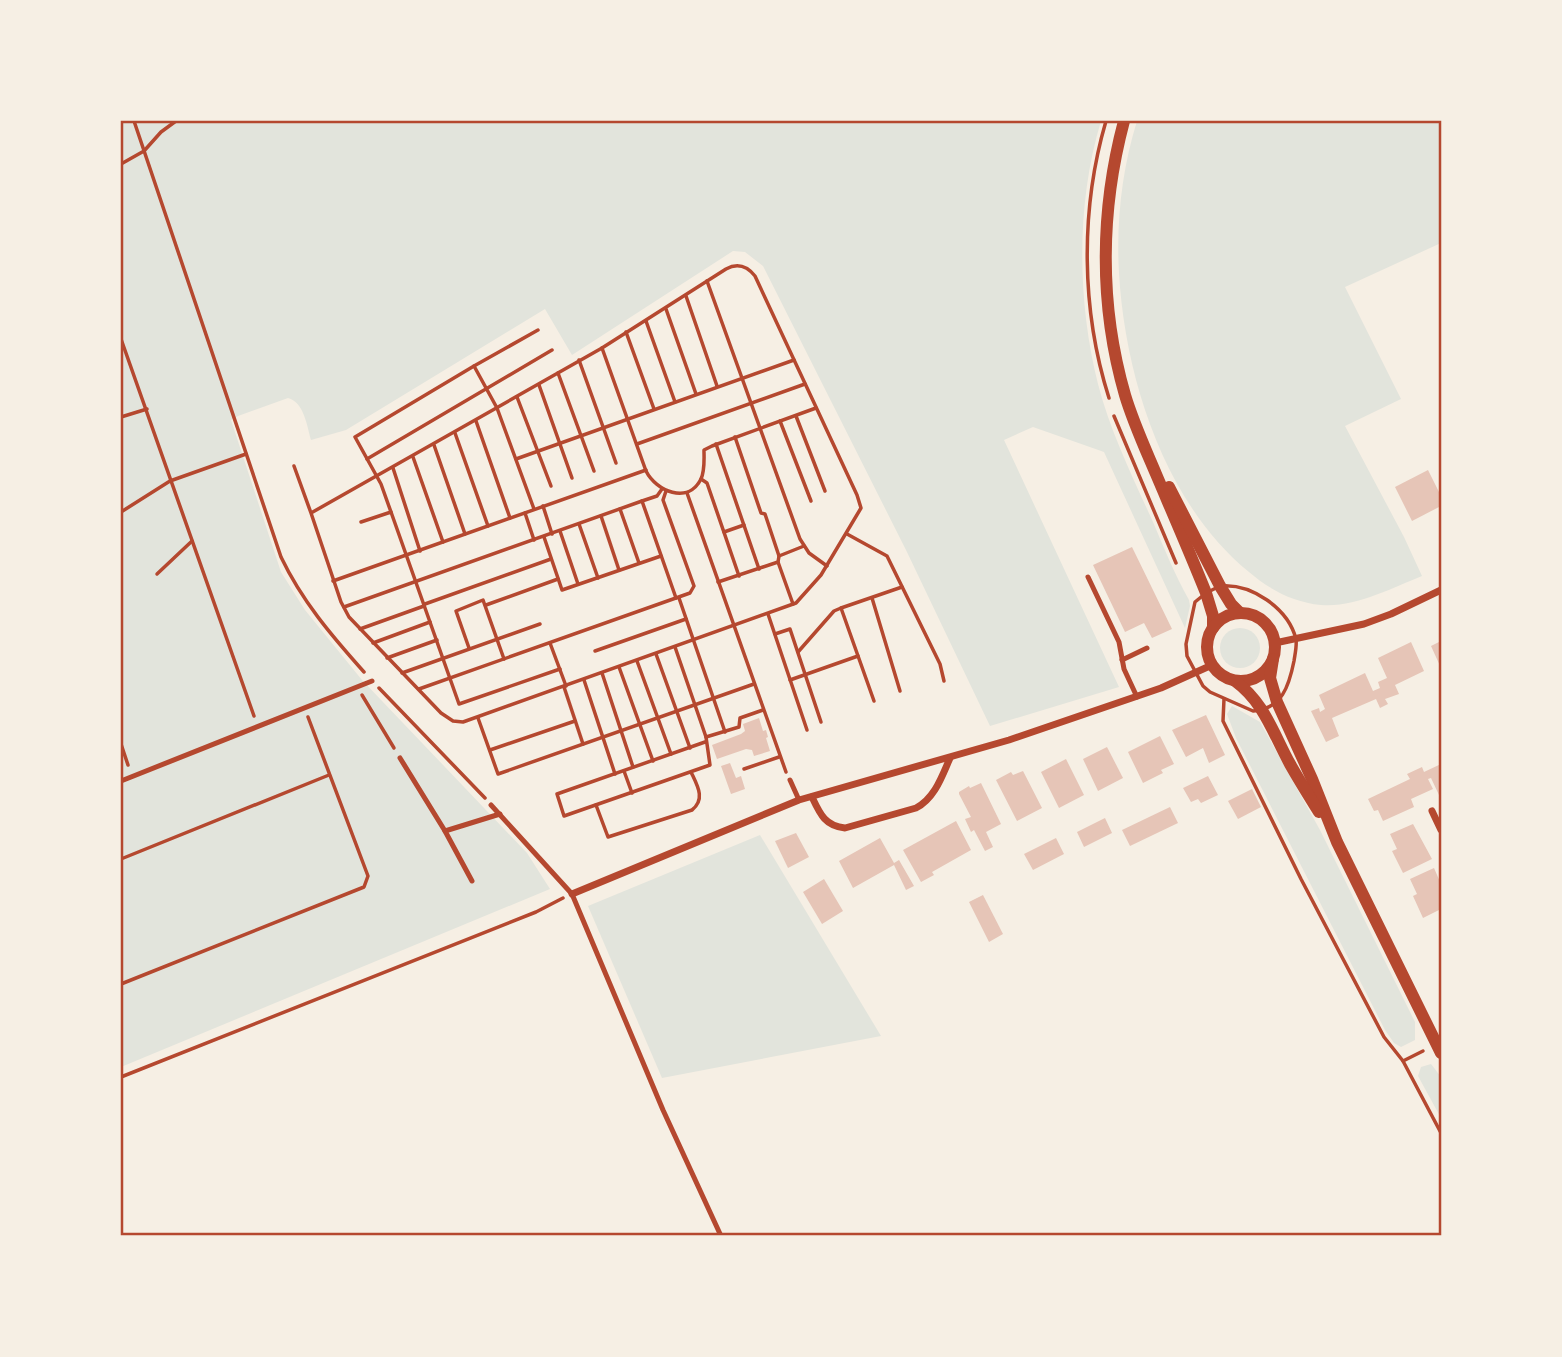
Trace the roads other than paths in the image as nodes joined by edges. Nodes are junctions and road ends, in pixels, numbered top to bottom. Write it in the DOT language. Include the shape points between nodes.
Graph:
graph roads {
  1 [pos="1124,121"];
  2 [pos="1137,429"];
  3 [pos="1088,577"];
  4 [pos="1441,590"];
  5 [pos="1240,613"];
  6 [pos="1213,628"];
  7 [pos="1275,643"];
  8 [pos="1147,648"];
  9 [pos="1273,659"];
  10 [pos="1122,660"];
  11 [pos="1212,665"];
  12 [pos="373,681"];
  13 [pos="1234,681"];
  14 [pos="1137,696"];
  15 [pos="400,758"];
  16 [pos="950,758"];
  17 [pos="790,780"];
  18 [pos="121,781"];
  19 [pos="812,797"];
  20 [pos="799,800"];
  21 [pos="491,805"];
  22 [pos="1432,811"];
  23 [pos="500,814"];
  24 [pos="1441,830"];
  25 [pos="444,831"];
  26 [pos="1337,842"];
  27 [pos="472,881"];
  28 [pos="572,894"];
  29 [pos="1439,1049"];
  30 [pos="721,1236"];
  1 -- 2 [label="street" via="1107,213 1106,277 1111,334"];
  2 -- 5 [label="street" via="1220,586"];
  2 -- 6 [label="street" via="1206,593"];
  3 -- 10 [label="lane" via="1119,642"];
  4 -- 7 [label="street" via="1364,624"];
  5 -- 6 [label="street" via="1220,620"];
  5 -- 7 [label="street" via="1251,614 1267,625"];
  6 -- 11 [label="street" via="1207,647"];
  7 -- 9 [label="street"];
  8 -- 10 [label="lane"];
  9 -- 13 [label="street" via="1262,675"];
  9 -- 26 [label="street" via="1270,678 1277,702"];
  10 -- 14 [label="lane"];
  11 -- 13 [label="street"];
  11 -- 14 [label="street"];
  12 -- 18 [label="lane"];
  13 -- 26 [label="street" via="1262,709"];
  14 -- 16 [label="street"];
  15 -- 25 [label="lane"];
  16 -- 19 [label="street"];
  16 -- 19 [label="street" via="927,802 916,808 835,827 826,822"];
  17 -- 20 [label="lane"];
  19 -- 20 [label="street"];
  20 -- 28 [label="street"];
  21 -- 23 [label="lane"];
  22 -- 24 [label="street"];
  23 -- 25 [label="lane"];
  23 -- 28 [label="lane"];
  25 -- 27 [label="lane"];
  26 -- 29 [label="street"];
  28 -- 30 [label="lane"];
}
